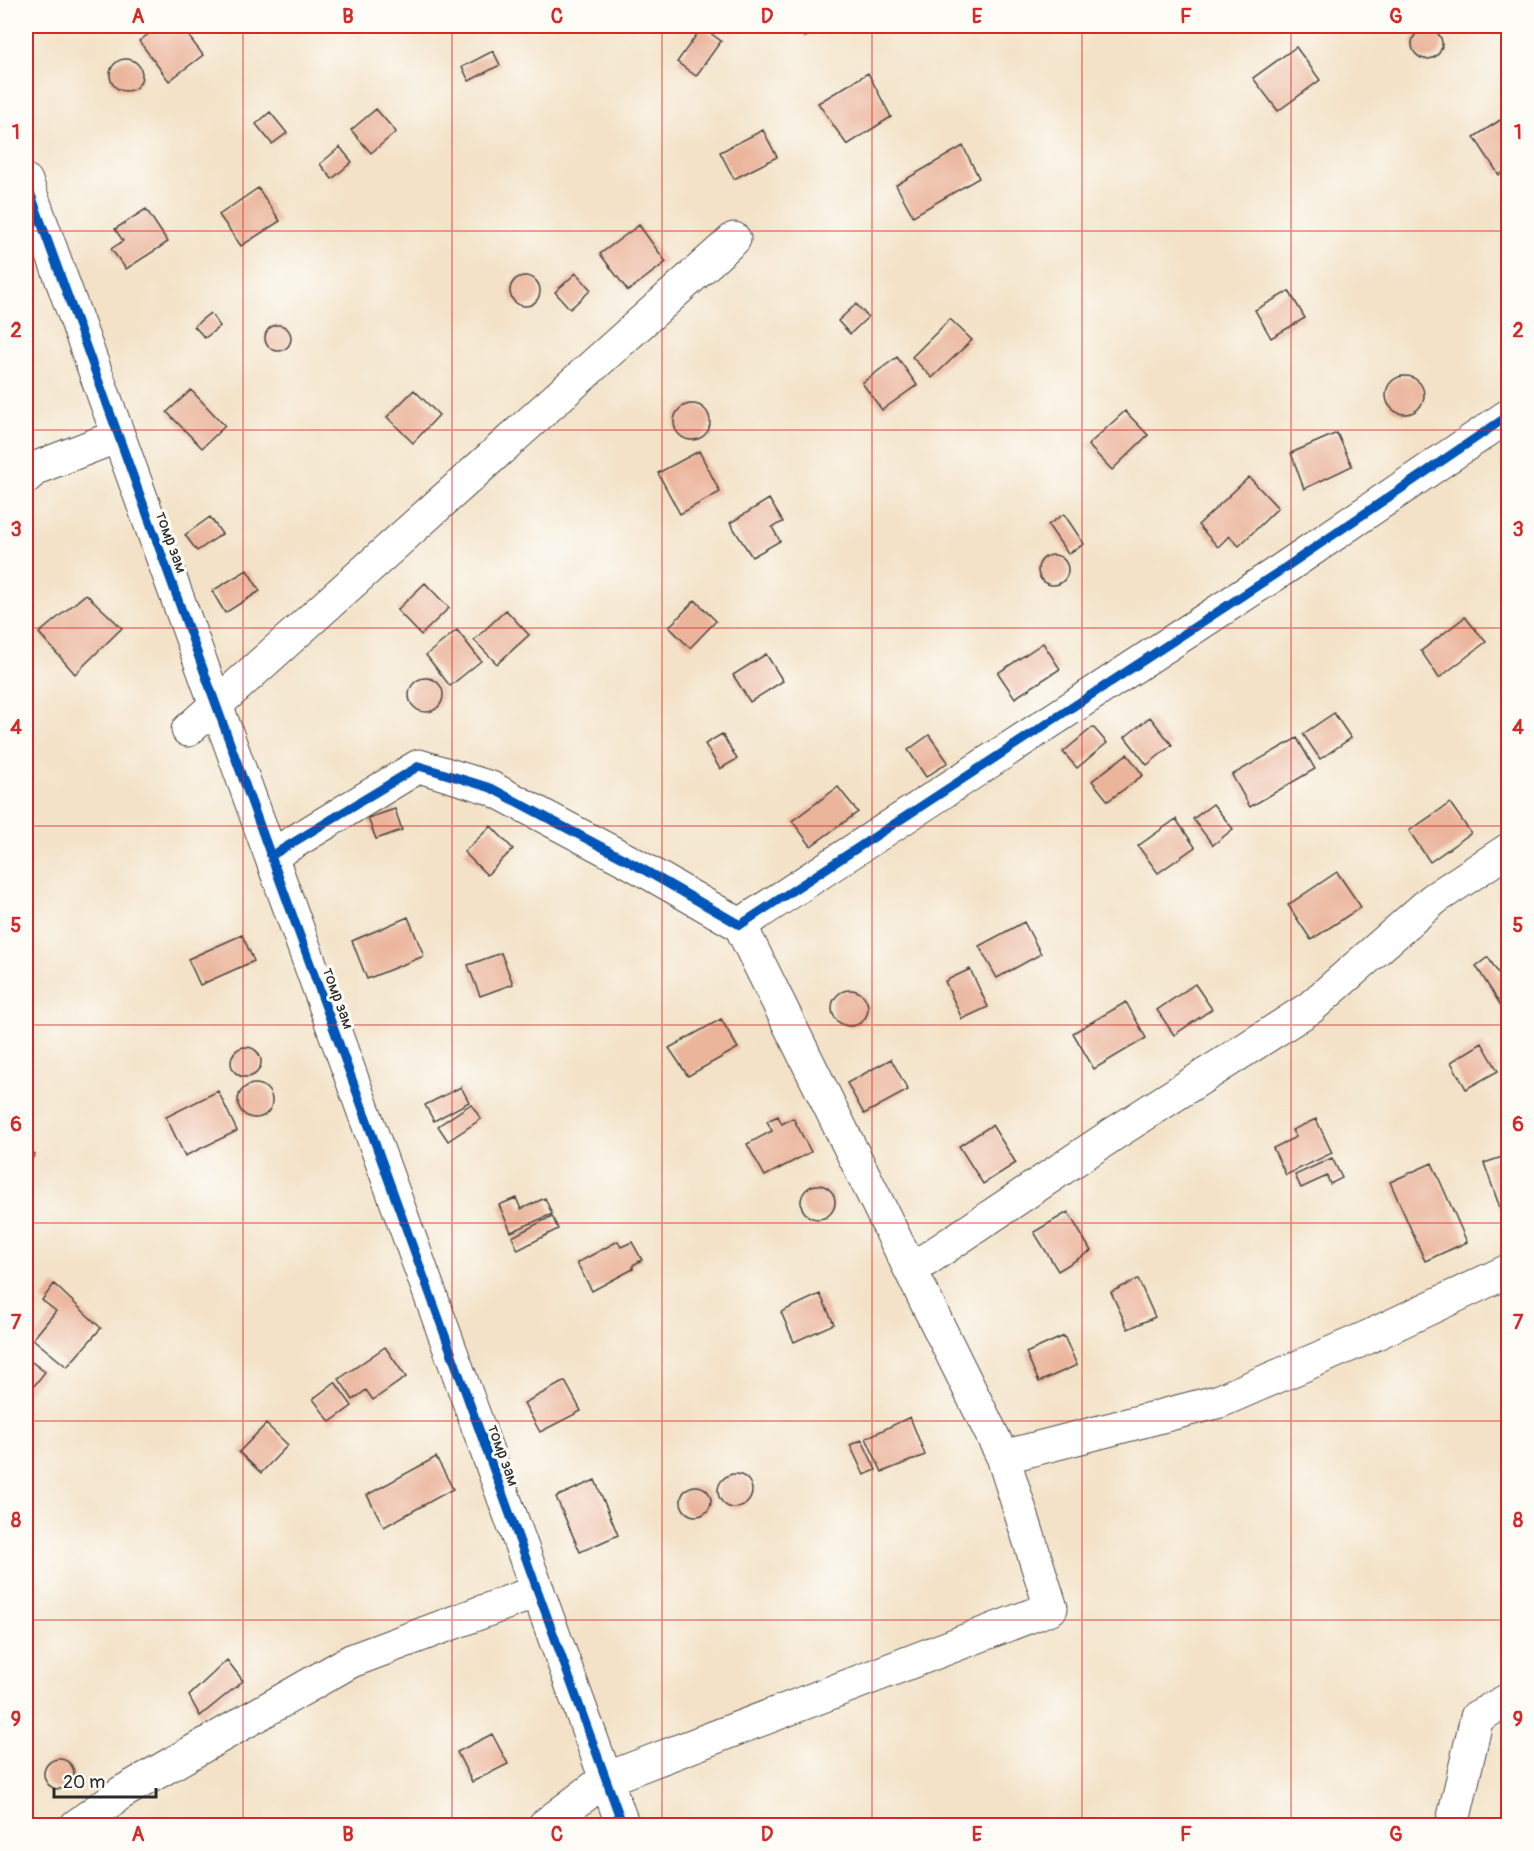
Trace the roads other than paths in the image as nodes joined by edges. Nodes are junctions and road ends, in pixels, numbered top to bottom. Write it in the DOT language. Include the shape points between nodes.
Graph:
graph roads {
  1 [pos="26,181"];
  2 [pos="734,239"];
  3 [pos="1509,416"];
  4 [pos="118,436"];
  5 [pos="26,477"];
  6 [pos="215,704"];
  7 [pos="188,730"];
  8 [pos="1509,850"];
  9 [pos="271,856"];
  10 [pos="740,925"];
  11 [pos="911,1270"];
  12 [pos="1509,1271"];
  13 [pos="1003,1457"];
  14 [pos="538,1591"];
  15 [pos="1509,1700"];
  16 [pos="606,1779"];
  17 [pos="76,1826"];
  18 [pos="544,1826"];
  19 [pos="623,1826"];
  20 [pos="1452,1826"];
  1 -- 4 [label="street, томр зам"];
  2 -- 6 [label="street"];
  3 -- 10 [label="street"];
  4 -- 5 [label="street" via="36,468"];
  4 -- 6 [label="street, томр зам"];
  6 -- 7 [label="street"];
  6 -- 9 [label="street, томр зам"];
  8 -- 11 [label="street" via="1434,899 1310,1008"];
  9 -- 10 [label="street" via="419,766 491,788"];
  9 -- 14 [label="street, томр зам"];
  10 -- 11 [label="street"];
  11 -- 13 [label="street"];
  12 -- 13 [label="street" via="1220,1401"];
  13 -- 16 [label="street" via="1051,1608"];
  14 -- 16 [label="street, томр зам"];
  14 -- 17 [label="street" via="351,1661 121,1793"];
  15 -- 20 [label="street" via="1477,1717"];
  16 -- 18 [label="street"];
  16 -- 19 [label="street, томр зам"];
}
